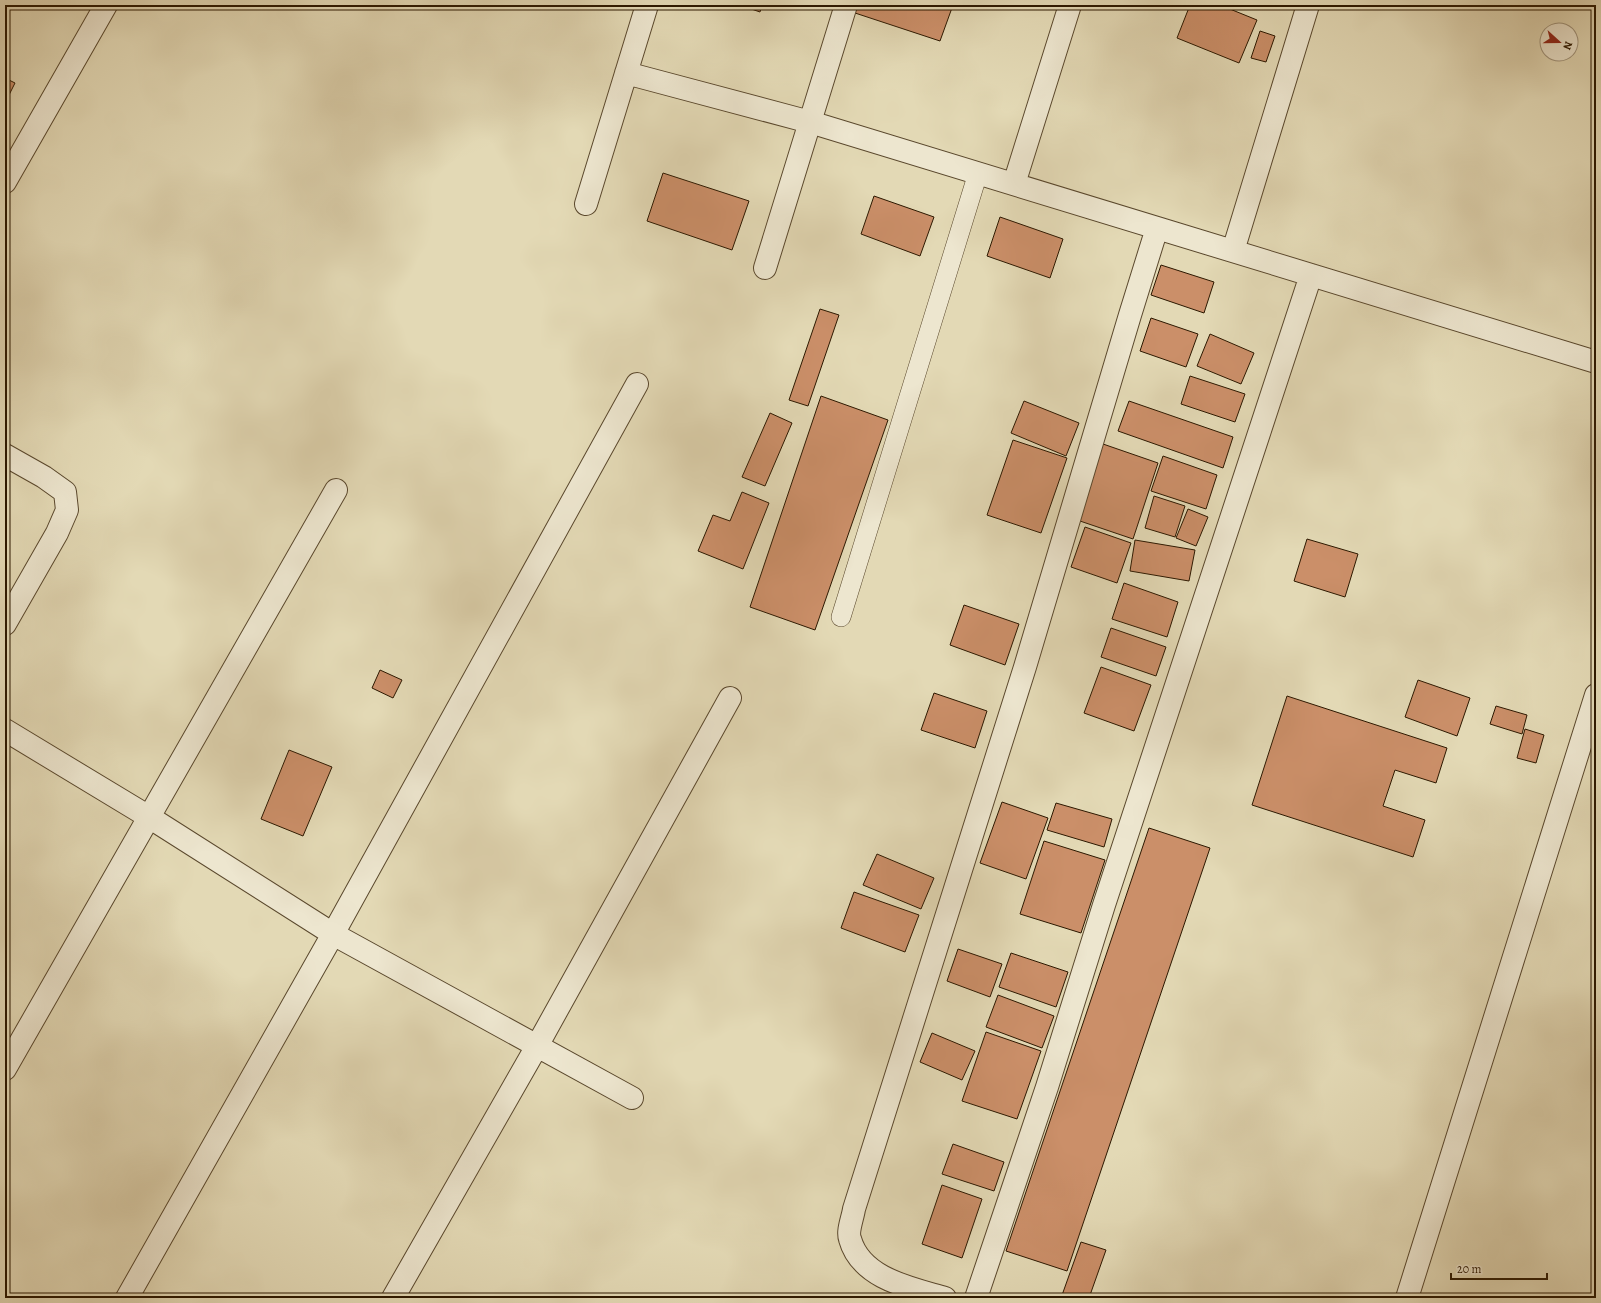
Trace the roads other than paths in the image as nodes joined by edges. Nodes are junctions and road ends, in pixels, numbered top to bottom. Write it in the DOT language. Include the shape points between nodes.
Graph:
graph roads {
  1 [pos="106,5"];
  2 [pos="647,5"];
  3 [pos="846,5"];
  4 [pos="1070,5"];
  5 [pos="1308,5"];
  6 [pos="626,73"];
  7 [pos="810,122"];
  8 [pos="978,174"];
  9 [pos="5,182"];
  10 [pos="1014,184"];
  11 [pos="586,204"];
  12 [pos="1157,228"];
  13 [pos="1233,251"];
  14 [pos="765,268"];
  15 [pos="1311,275"];
  16 [pos="1596,362"];
  17 [pos="637,384"];
  18 [pos="5,455"];
  19 [pos="336,490"];
  20 [pos="841,617"];
  21 [pos="5,624"];
  22 [pos="1596,695"];
  23 [pos="730,698"];
  24 [pos="5,730"];
  25 [pos="149,817"];
  26 [pos="333,934"];
  27 [pos="537,1046"];
  28 [pos="5,1069"];
  29 [pos="632,1098"];
  30 [pos="127,1298"];
  31 [pos="393,1298"];
  32 [pos="945,1298"];
  33 [pos="976,1298"];
  34 [pos="1407,1298"];
  1 -- 9 [label="street"];
  2 -- 6 [label="street"];
  3 -- 7 [label="street"];
  4 -- 10 [label="street"];
  5 -- 13 [label="street"];
  6 -- 7 [label="street"];
  6 -- 11 [label="street"];
  7 -- 8 [label="street"];
  7 -- 14 [label="street"];
  8 -- 10 [label="street"];
  8 -- 20 [label="lane"];
  10 -- 12 [label="street"];
  12 -- 13 [label="street"];
  12 -- 32 [label="street" via="1025,667 854,1209 849,1238 860,1260 875,1273 905,1286"];
  13 -- 15 [label="street"];
  15 -- 16 [label="street"];
  15 -- 33 [label="street"];
  17 -- 26 [label="street"];
  18 -- 21 [label="street" via="65,492 67,510 57,533"];
  19 -- 25 [label="street"];
  22 -- 34 [label="street"];
  23 -- 27 [label="street"];
  24 -- 25 [label="street"];
  25 -- 26 [label="street"];
  25 -- 28 [label="street"];
  26 -- 27 [label="street"];
  26 -- 30 [label="street"];
  27 -- 29 [label="street"];
  27 -- 31 [label="street"];
}
